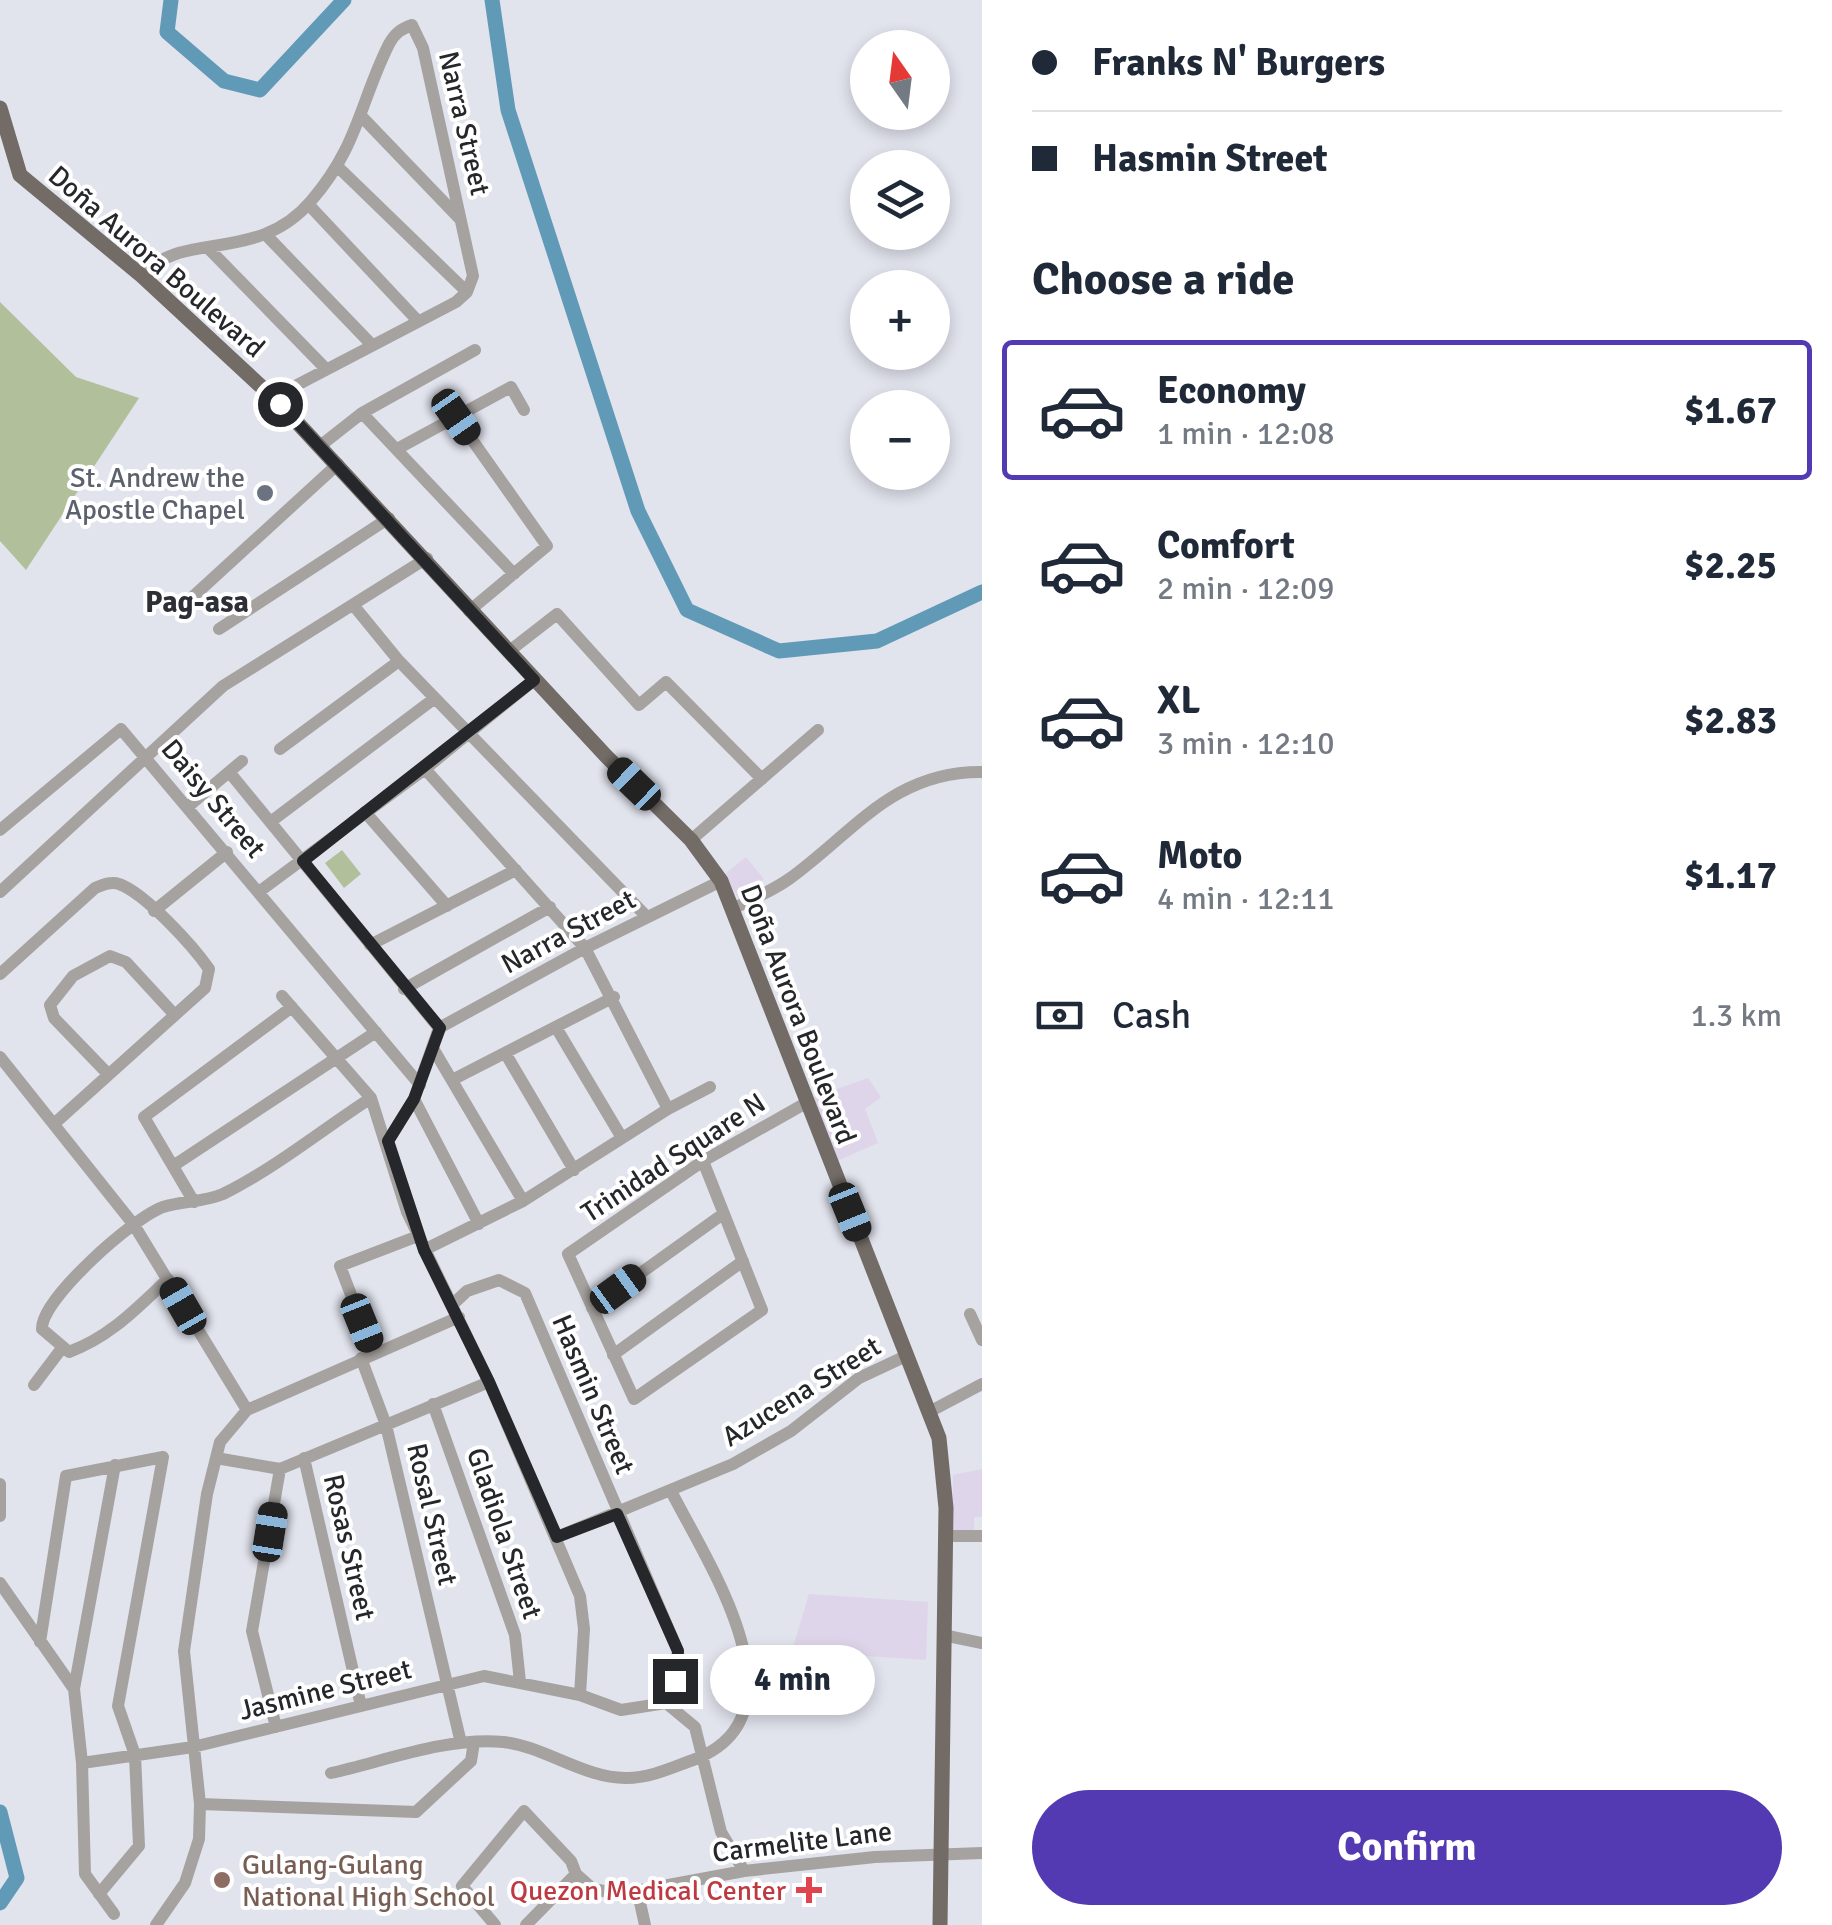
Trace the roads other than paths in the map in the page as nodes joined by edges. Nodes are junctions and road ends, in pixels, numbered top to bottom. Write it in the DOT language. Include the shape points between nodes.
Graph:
graph roads {
  1 [pos="0,108"];
  2 [pos="363,118"];
  3 [pos="338,167"];
  4 [pos="309,205"];
  5 [pos="462,221"];
  6 [pos="268,237"];
  7 [pos="210,250"];
  8 [pos="142,276"];
  9 [pos="467,292"];
  10 [pos="418,320"];
  11 [pos="372,345"];
  12 [pos="474,350"];
  13 [pos="326,369"];
  14 [pos="280,404"];
  15 [pos="524,410"];
  16 [pos="362,412"];
  17 [pos="456,417"];
  18 [pos="320,446"];
  19 [pos="397,449"];
  20 [pos="338,464"];
  21 [pos="389,518"];
  22 [pos="426,558"];
  23 [pos="514,574"];
  24 [pos="186,602"];
  25 [pos="354,606"];
  26 [pos="469,611"];
  27 [pos="219,629"];
  28 [pos="508,652"];
  29 [pos="399,661"];
  30 [pos="534,680"];
  31 [pos="435,698"];
  32 [pos="818,730"];
  33 [pos="470,732"];
  34 [pos="280,750"];
  35 [pos="149,757"];
  36 [pos="242,761"];
  37 [pos="425,768"];
  38 [pos="982,772"];
  39 [pos="230,773"];
  40 [pos="762,779"];
  41 [pos="190,805"];
  42 [pos="364,812"];
  43 [pos="273,820"];
  44 [pos="0,830"];
  45 [pos="691,840"];
  46 [pos="227,852"];
  47 [pos="303,861"];
  48 [pos="516,870"];
  49 [pos="721,882"];
  50 [pos="260,891"];
  51 [pos="0,892"];
  52 [pos="447,906"];
  53 [pos="550,907"];
  54 [pos="734,908"];
  55 [pos="154,911"];
  56 [pos="647,917"];
  57 [pos="370,945"];
  58 [pos="585,948"];
  59 [pos="0,974"];
  60 [pos="404,988"];
  61 [pos="614,997"];
  62 [pos="174,1013"];
  63 [pos="440,1028"];
  64 [pos="557,1029"];
  65 [pos="376,1032"];
  66 [pos="434,1050"];
  67 [pos="507,1056"];
  68 [pos="0,1057"];
  69 [pos="338,1060"];
  70 [pos="108,1074"];
  71 [pos="452,1080"];
  72 [pos="420,1085"];
  73 [pos="710,1087"];
  74 [pos="371,1098"];
  75 [pos="414,1099"];
  76 [pos="806,1103"];
  77 [pos="668,1108"];
  78 [pos="55,1123"];
  79 [pos="622,1138"];
  80 [pos="388,1141"];
  81 [pos="702,1161"];
  82 [pos="173,1166"];
  83 [pos="574,1170"];
  84 [pos="523,1201"];
  85 [pos="194,1202"];
  86 [pos="723,1214"];
  87 [pos="479,1224"];
  88 [pos="134,1225"];
  89 [pos="418,1236"];
  90 [pos="424,1250"];
  91 [pos="743,1261"];
  92 [pos="168,1279"];
  93 [pos="592,1308"];
  94 [pos="456,1311"];
  95 [pos="970,1314"];
  96 [pos="982,1340"];
  97 [pos="62,1348"];
  98 [pos="367,1355"];
  99 [pos="613,1355"];
  100 [pos="906,1356"];
  101 [pos="489,1382"];
  102 [pos="982,1384"];
  103 [pos="34,1385"];
  104 [pos="433,1404"];
  105 [pos="247,1410"];
  106 [pos="929,1412"];
  107 [pos="386,1425"];
  108 [pos="216,1458"];
  109 [pos="304,1458"];
  110 [pos="115,1465"];
  111 [pos="280,1470"];
  112 [pos="0,1484"];
  113 [pos="672,1491"];
  114 [pos="617,1514"];
  115 [pos="0,1516"];
  116 [pos="945,1536"];
  117 [pos="982,1536"];
  118 [pos="557,1537"];
  119 [pos="0,1582"];
  120 [pos="942,1635"];
  121 [pos="40,1642"];
  122 [pos="982,1644"];
  123 [pos="520,1682"];
  124 [pos="446,1684"];
  125 [pos="74,1689"];
  126 [pos="580,1695"];
  127 [pos="666,1702"];
  128 [pos="361,1706"];
  129 [pos="276,1727"];
  130 [pos="468,1742"];
  131 [pos="193,1747"];
  132 [pos="135,1755"];
  133 [pos="702,1757"];
  134 [pos="82,1763"];
  135 [pos="331,1773"];
  136 [pos="200,1804"];
  137 [pos="942,1852"];
  138 [pos="982,1854"];
  139 [pos="744,1871"];
  140 [pos="576,1874"];
  141 [pos="643,1891"];
  142 [pos="99,1894"];
  143 [pos="114,1914"];
  144 [pos="156,1925"];
  145 [pos="494,1925"];
  146 [pos="526,1925"];
  147 [pos="645,1925"];
  148 [pos="940,1925"];
  1 -- 8 [label="main road, Doña Aurora Boulevard" via="20,175"];
  2 -- 3 [label="street, Narra Street"];
  2 -- 5 [label="street"];
  2 -- 5 [label="street, Narra Street" via="390,42 412,25"];
  3 -- 4 [label="street, Narra Street"];
  3 -- 9 [label="street"];
  4 -- 6 [label="street, Narra Street"];
  4 -- 10 [label="street"];
  5 -- 9 [label="street, Narra Street" via="473,276"];
  6 -- 7 [label="street, Narra Street"];
  6 -- 11 [label="street"];
  7 -- 8 [label="street, Narra Street" via="179,251 156,260"];
  7 -- 13 [label="street"];
  8 -- 14 [label="main road, Doña Aurora Boulevard"];
  9 -- 10 [label="street"];
  10 -- 11 [label="street"];
  11 -- 13 [label="street"];
  12 -- 16 [label="street"];
  13 -- 14 [label="street" via="296,385"];
  14 -- 18 [label="main road, Doña Aurora Boulevard"];
  15 -- 17 [label="street" via="511,387"];
  16 -- 18 [label="street"];
  16 -- 19 [label="street"];
  17 -- 19 [label="street"];
  17 -- 23 [label="street" via="547,546"];
  18 -- 20 [label="main road, Doña Aurora Boulevard"];
  19 -- 23 [label="street"];
  20 -- 21 [label="main road, Doña Aurora Boulevard"];
  20 -- 24 [label="street"];
  21 -- 22 [label="main road, Doña Aurora Boulevard"];
  21 -- 27 [label="street"];
  22 -- 25 [label="street"];
  22 -- 26 [label="main road, Doña Aurora Boulevard"];
  23 -- 26 [label="street"];
  25 -- 29 [label="street"];
  25 -- 35 [label="street" via="223,686"];
  26 -- 28 [label="main road, Doña Aurora Boulevard"];
  28 -- 30 [label="main road, Doña Aurora Boulevard"];
  28 -- 40 [label="street" via="556,614 638,704 666,682"];
  29 -- 31 [label="street"];
  29 -- 34 [label="street"];
  30 -- 33 [label="street"];
  30 -- 45 [label="main road, Doña Aurora Boulevard"];
  31 -- 33 [label="street"];
  31 -- 43 [label="street"];
  32 -- 40 [label="street"];
  33 -- 37 [label="street"];
  33 -- 56 [label="street"];
  35 -- 41 [label="street, Daisy Street"];
  35 -- 44 [label="street, Daisy Street" via="122,729"];
  35 -- 51 [label="street"];
  36 -- 39 [label="street"];
  37 -- 42 [label="street"];
  37 -- 48 [label="street"];
  38 -- 54 [label="street" via="922,781 880,804 793,876"];
  39 -- 41 [label="street"];
  39 -- 43 [label="street"];
  40 -- 45 [label="street"];
  41 -- 46 [label="street, Daisy Street"];
  42 -- 47 [label="street"];
  42 -- 52 [label="street"];
  43 -- 47 [label="street"];
  45 -- 49 [label="main road, Doña Aurora Boulevard"];
  46 -- 50 [label="street, Daisy Street"];
  46 -- 55 [label="street"];
  47 -- 50 [label="street"];
  47 -- 57 [label="street"];
  48 -- 52 [label="street"];
  48 -- 53 [label="street"];
  49 -- 54 [label="main road, Doña Aurora Boulevard"];
  49 -- 56 [label="street, Narra Street"];
  50 -- 65 [label="street, Daisy Street"];
  52 -- 57 [label="street"];
  53 -- 58 [label="street"];
  53 -- 60 [label="street"];
  54 -- 76 [label="main road, Doña Aurora Boulevard"];
  55 -- 59 [label="street" via="120,884 95,888"];
  55 -- 62 [label="street" via="209,969 205,988"];
  56 -- 58 [label="street, Narra Street"];
  57 -- 60 [label="street"];
  58 -- 61 [label="street"];
  58 -- 63 [label="street, Narra Street"];
  60 -- 63 [label="street"];
  61 -- 64 [label="street"];
  61 -- 77 [label="street"];
  62 -- 70 [label="street"];
  62 -- 70 [label="street" via="126,962 110,956 74,976 50,1005 54,1018"];
  63 -- 66 [label="street"];
  64 -- 67 [label="street"];
  64 -- 79 [label="street"];
  65 -- 69 [label="street"];
  65 -- 72 [label="street, Daisy Street"];
  66 -- 71 [label="street"];
  66 -- 72 [label="street"];
  67 -- 71 [label="street"];
  67 -- 83 [label="street"];
  68 -- 78 [label="street"];
  69 -- 74 [label="street"];
  69 -- 82 [label="street"];
  69 -- 82 [label="street" via="287,1002 144,1117"];
  70 -- 78 [label="street"];
  71 -- 84 [label="street"];
  72 -- 75 [label="street"];
  73 -- 77 [label="street"];
  74 -- 80 [label="street"];
  74 -- 85 [label="street" via="222,1194"];
  75 -- 80 [label="street"];
  75 -- 87 [label="street"];
  76 -- 81 [label="street, Trinidad Square N"];
  76 -- 100 [label="main road, Doña Aurora Boulevard"];
  77 -- 79 [label="street"];
  78 -- 88 [label="street"];
  79 -- 83 [label="street"];
  80 -- 89 [label="street"];
  81 -- 86 [label="street"];
  81 -- 93 [label="street, Trinidad Square N" via="568,1254"];
  82 -- 85 [label="street"];
  83 -- 84 [label="street"];
  84 -- 87 [label="street"];
  85 -- 88 [label="street" via="162,1208"];
  86 -- 91 [label="street"];
  86 -- 93 [label="street"];
  87 -- 90 [label="street"];
  88 -- 92 [label="street"];
  88 -- 97 [label="street" via="69,1282 42,1321 42,1330"];
  89 -- 90 [label="street"];
  89 -- 98 [label="street, Rosal Street" via="340,1266"];
  90 -- 94 [label="street"];
  91 -- 99 [label="street"];
  91 -- 99 [label="street" via="762,1310 634,1399"];
  92 -- 97 [label="street" via="113,1330 69,1352"];
  92 -- 105 [label="street"];
  93 -- 99 [label="street"];
  94 -- 98 [label="street"];
  94 -- 101 [label="street"];
  94 -- 114 [label="street, Hasmin Street" via="468,1291 499,1280 525,1293"];
  95 -- 96 [label="street"];
  97 -- 103 [label="street"];
  98 -- 105 [label="street"];
  98 -- 107 [label="street, Rosal Street"];
  100 -- 106 [label="main road, Doña Aurora Boulevard"];
  100 -- 113 [label="street, Azucena Street" via="859,1378 791,1431"];
  101 -- 104 [label="street"];
  101 -- 118 [label="street"];
  102 -- 106 [label="street"];
  104 -- 107 [label="street"];
  104 -- 123 [label="street, Gladiola Street" via="516,1635"];
  105 -- 108 [label="street" via="220,1442"];
  106 -- 116 [label="main road, Doña Aurora Boulevard" via="944,1467"];
  107 -- 109 [label="street"];
  107 -- 124 [label="street, Rosal Street"];
  108 -- 111 [label="street"];
  108 -- 131 [label="street" via="184,1651"];
  109 -- 111 [label="street"];
  109 -- 128 [label="street, Rosas Street"];
  110 -- 121 [label="street" via="66,1476"];
  110 -- 125 [label="street"];
  110 -- 132 [label="street" via="162,1457 118,1706"];
  111 -- 129 [label="street" via="252,1631"];
  112 -- 115 [label="street"];
  113 -- 114 [label="street, Azucena Street"];
  113 -- 133 [label="street" via="741,1628 746,1661 742,1723 722,1747"];
  114 -- 118 [label="street, Azucena Street"];
  114 -- 127 [label="street, Hasmin Street" via="678,1651 679,1670"];
  116 -- 117 [label="street"];
  116 -- 120 [label="main road, Doña Aurora Boulevard"];
  118 -- 126 [label="street" via="583,1614"];
  119 -- 121 [label="street"];
  120 -- 122 [label="street"];
  120 -- 137 [label="main road, Doña Aurora Boulevard"];
  121 -- 125 [label="street"];
  123 -- 124 [label="street, Jasmine Street" via="484,1676"];
  123 -- 126 [label="street, Jasmine Street"];
  124 -- 128 [label="street, Jasmine Street"];
  124 -- 130 [label="street, Rosal Street"];
  125 -- 134 [label="street"];
  126 -- 127 [label="street, Jasmine Street" via="621,1710"];
  127 -- 133 [label="street" via="695,1727"];
  128 -- 129 [label="street, Jasmine Street"];
  129 -- 131 [label="street, Jasmine Street"];
  130 -- 133 [label="street" via="506,1742 624,1779"];
  130 -- 135 [label="street"];
  130 -- 136 [label="street" via="471,1761 416,1812"];
  131 -- 132 [label="street, Jasmine Street"];
  131 -- 136 [label="street"];
  132 -- 134 [label="street, Jasmine Street"];
  132 -- 142 [label="street" via="139,1846"];
  133 -- 139 [label="street" via="721,1832"];
  134 -- 142 [label="street" via="84,1874"];
  136 -- 144 [label="street" via="199,1839 184,1882"];
  137 -- 138 [label="street, Carmelite Lane"];
  137 -- 139 [label="street, Carmelite Lane"];
  137 -- 148 [label="main road, Doña Aurora Boulevard"];
  139 -- 141 [label="street, Carmelite Lane"];
  140 -- 141 [label="street, Carmelite Lane" via="593,1889"];
  140 -- 145 [label="street" via="524,1812 462,1886"];
  140 -- 146 [label="street"];
  141 -- 147 [label="street" via="638,1898"];
  142 -- 143 [label="street"];
}
